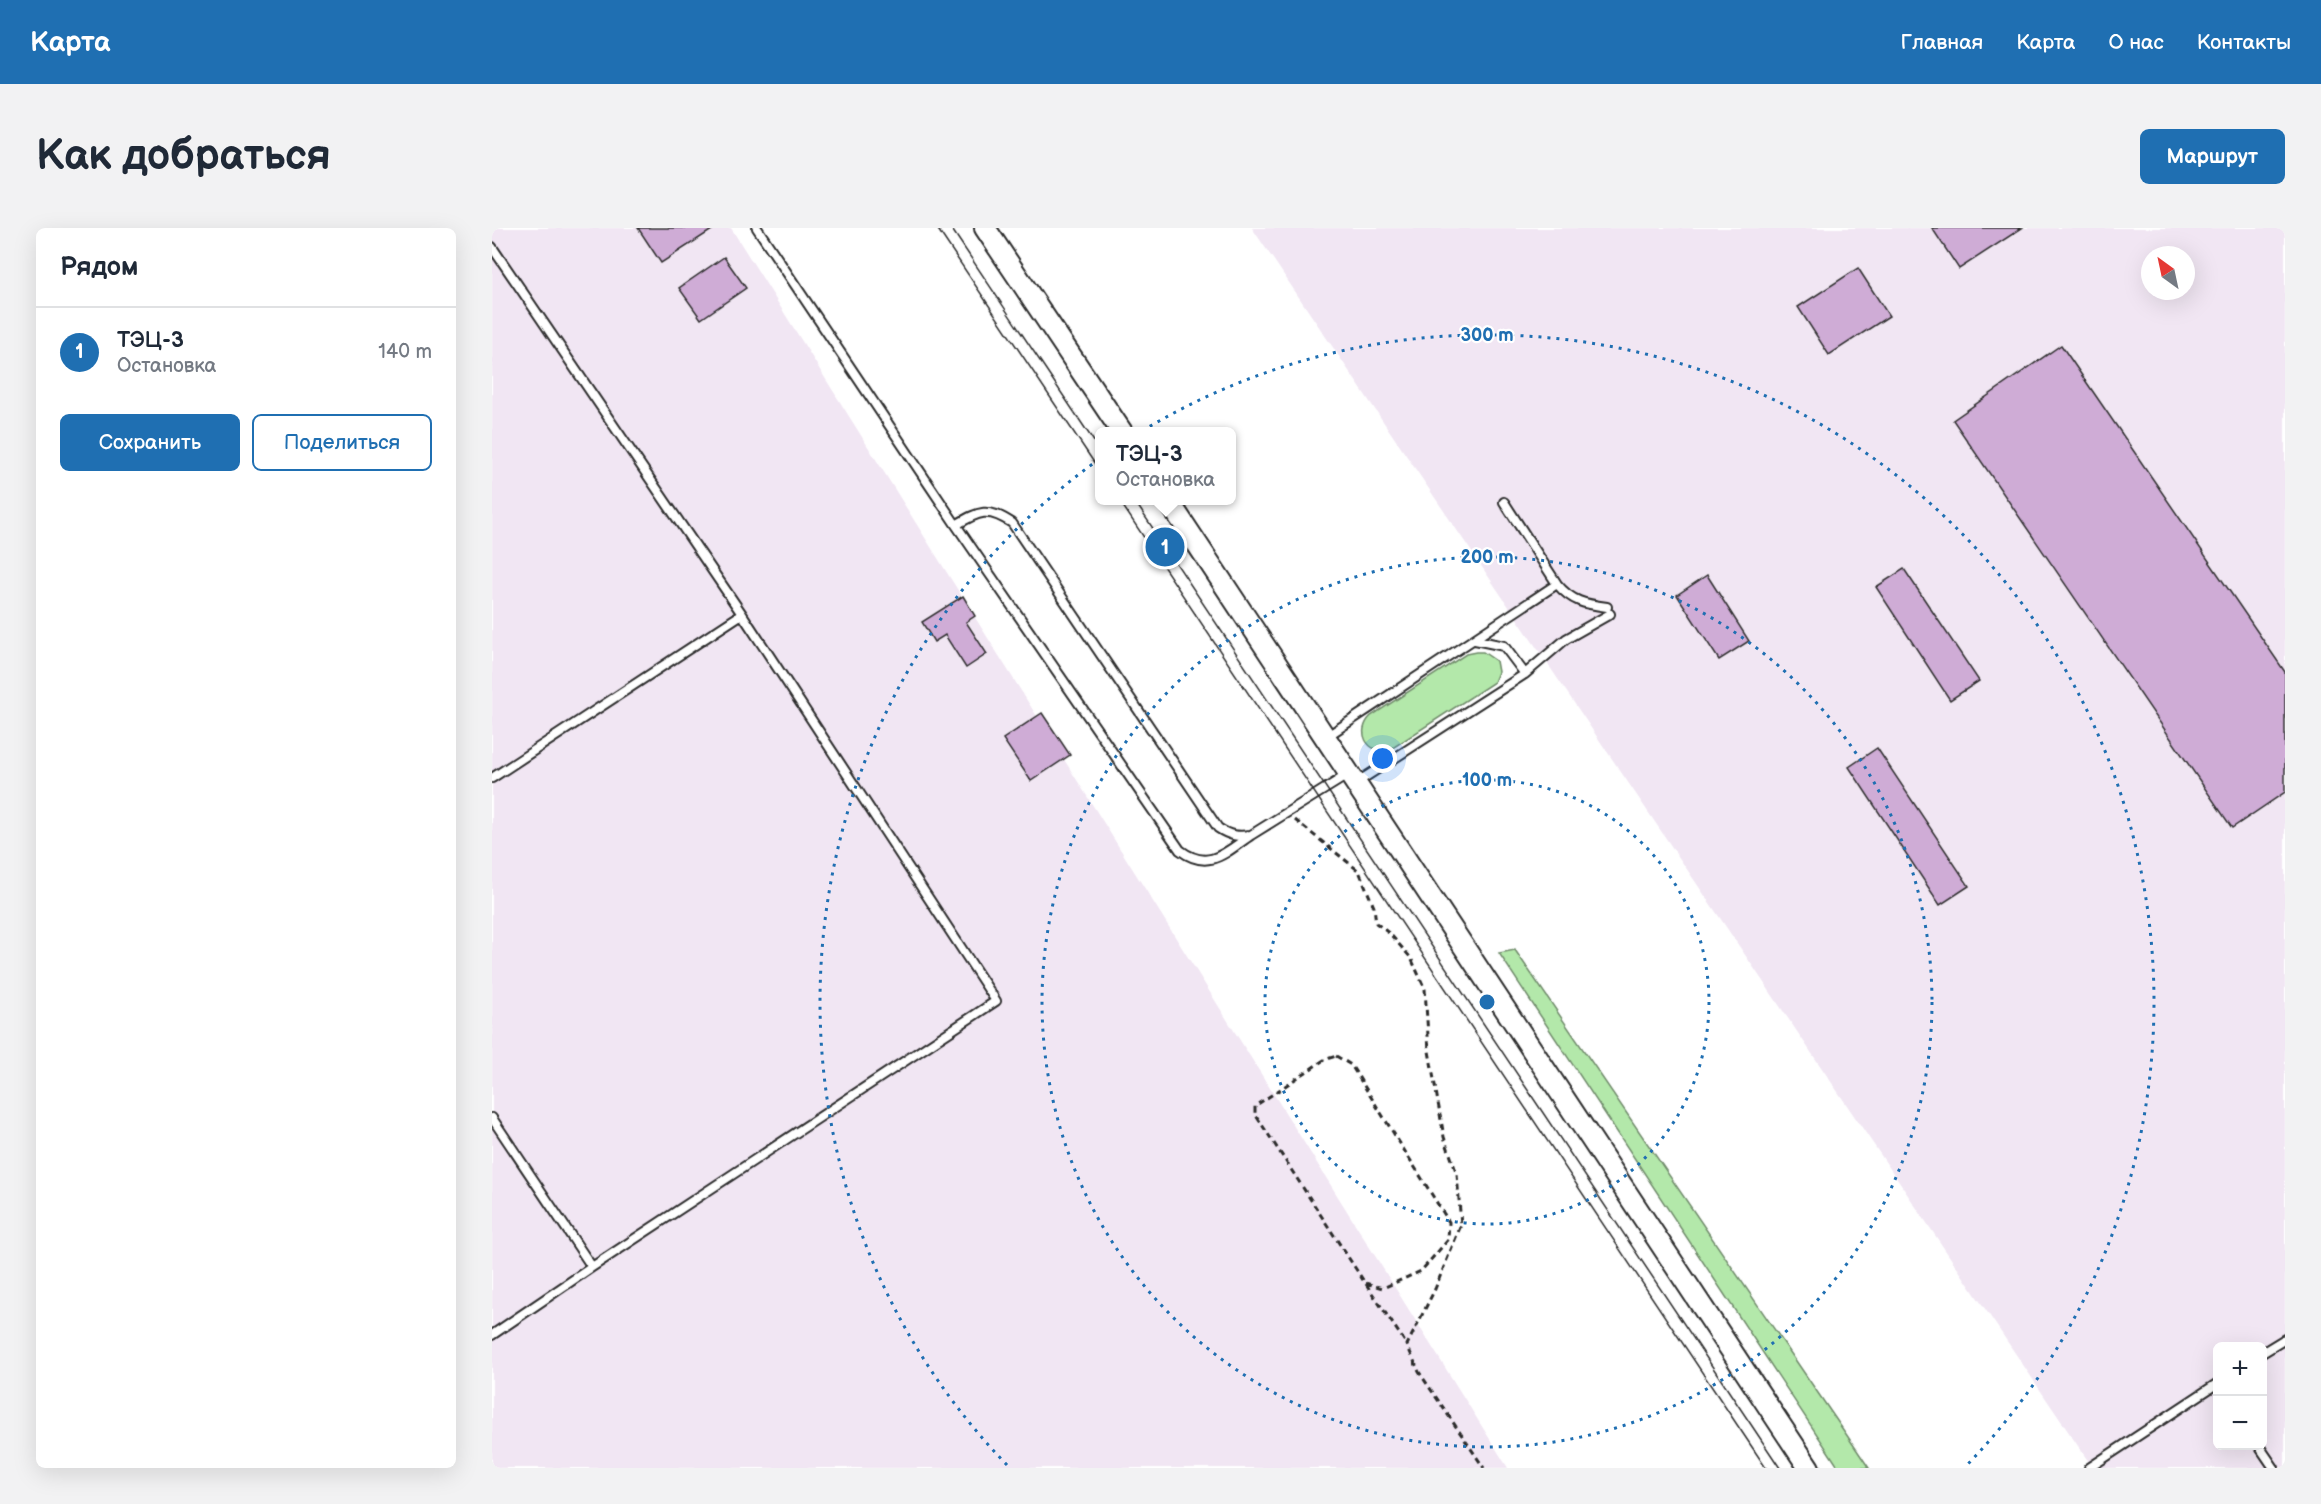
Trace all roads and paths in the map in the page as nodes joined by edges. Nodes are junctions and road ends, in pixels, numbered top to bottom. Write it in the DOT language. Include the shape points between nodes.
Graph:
graph roads {
  1 [pos="757,228"];
  2 [pos="985,228"];
  3 [pos="492,247"];
  4 [pos="1119,427"];
  5 [pos="1504,502"];
  6 [pos="1171,505"];
  7 [pos="956,525"];
  8 [pos="1557,585"];
  9 [pos="742,614"];
  10 [pos="1475,640"];
  11 [pos="1525,674"];
  12 [pos="1326,737"];
  13 [pos="492,778"];
  14 [pos="1353,778"];
  15 [pos="1286,814"];
  16 [pos="1251,836"];
  17 [pos="492,1118"];
  18 [pos="592,1267"];
  19 [pos="1365,1283"];
  20 [pos="492,1335"];
  21 [pos="2285,1339"];
  22 [pos="1407,1345"];
  23 [pos="2267,1350"];
  24 [pos="2213,1386"];
  25 [pos="2262,1450"];
  26 [pos="1484,1468"];
  27 [pos="1809,1468"];
  28 [pos="2089,1468"];
  29 [pos="2274,1468"];
  1 -- 7 [label="lane"];
  2 -- 4 [label="street"];
  3 -- 9 [label="lane"];
  5 -- 8 [label="lane"];
  6 -- 12 [label="street"];
  7 -- 16 [label="lane" via="984,511 999,514 1011,523 1218,828 1227,835"];
  7 -- 16 [label="lane" via="1180,850 1191,858 1215,859"];
  8 -- 10 [label="lane"];
  8 -- 11 [label="lane" via="1579,603 1608,611 1566,639"];
  9 -- 13 [label="lane"];
  9 -- 18 [label="lane" via="996,1001"];
  10 -- 11 [label="lane" via="1504,646"];
  10 -- 12 [label="lane"];
  11 -- 14 [label="lane"];
  12 -- 14 [label="street"];
  14 -- 15 [label="lane"];
  14 -- 27 [label="street"];
  15 -- 16 [label="lane"];
  15 -- 22 [label="path" via="1359,871 1374,907 1376,923 1411,958 1425,989 1429,1051 1444,1137 1457,1174 1461,1225"];
  17 -- 18 [label="lane"];
  18 -- 20 [label="lane"];
  19 -- 19 [label="path" via="1256,1114 1256,1106 1336,1056 1351,1065 1449,1222 1448,1240 1421,1271 1383,1288"];
  19 -- 22 [label="path"];
  21 -- 23 [label="lane"];
  22 -- 26 [label="path" via="1419,1372"];
  24 -- 28 [label="lane"];
  25 -- 29 [label="lane"];
}
